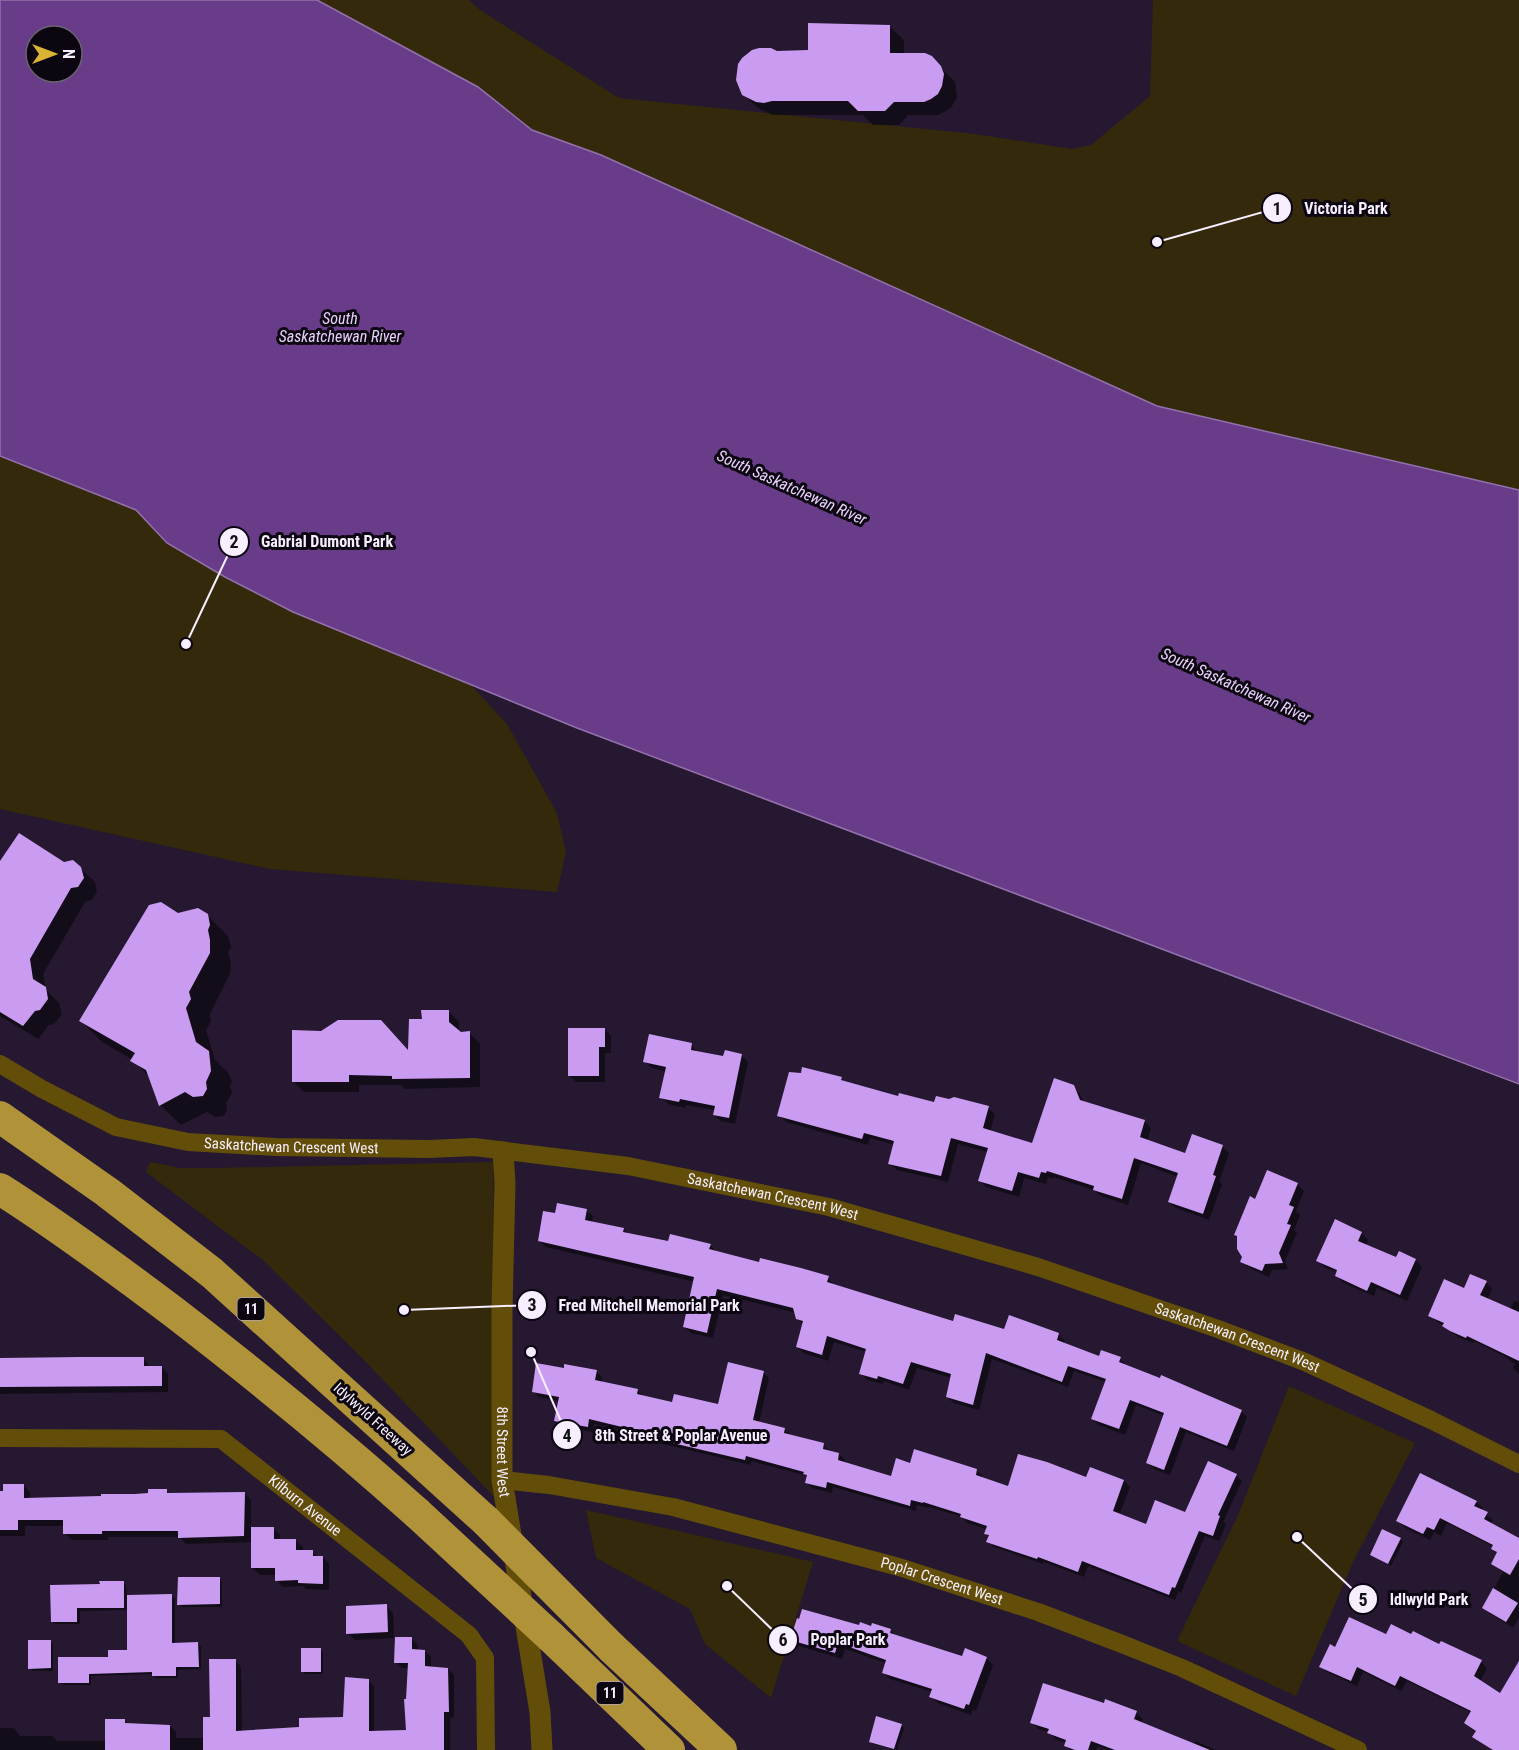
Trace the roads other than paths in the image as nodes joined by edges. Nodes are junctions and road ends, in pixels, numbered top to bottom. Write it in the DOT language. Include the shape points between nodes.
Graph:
graph roads {
  1 [pos="0,1064"];
  2 [pos="0,1117"];
  3 [pos="503,1152"];
  4 [pos="0,1189"];
  5 [pos="0,1438"];
  6 [pos="1519,1464"];
  7 [pos="502,1480"];
  8 [pos="486,1750"];
  9 [pos="542,1750"];
  10 [pos="669,1750"];
  11 [pos="721,1750"];
  12 [pos="1358,1750"];
  1 -- 3 [label="street, Saskatchewan Crescent West" via="116,1127 188,1142 276,1147 474,1147"];
  2 -- 11 [label="highway, Idylwyld Freeway / 11, bridge" via="107,1192 212,1273 486,1521 612,1648"];
  3 -- 6 [label="street, Saskatchewan Crescent West" via="628,1166 829,1207 1038,1267 1305,1362"];
  3 -- 7 [label="street, 8th Street West"];
  4 -- 10 [label="highway, 11, bridge" via="113,1266 256,1375 417,1513"];
  5 -- 8 [label="street, Kilburn Avenue" via="221,1439 469,1635 485,1658"];
  7 -- 9 [label="street, 8th Street West" via="540,1712"];
  7 -- 12 [label="street, Poplar Crescent West" via="673,1507 899,1567 1122,1644"];
}
